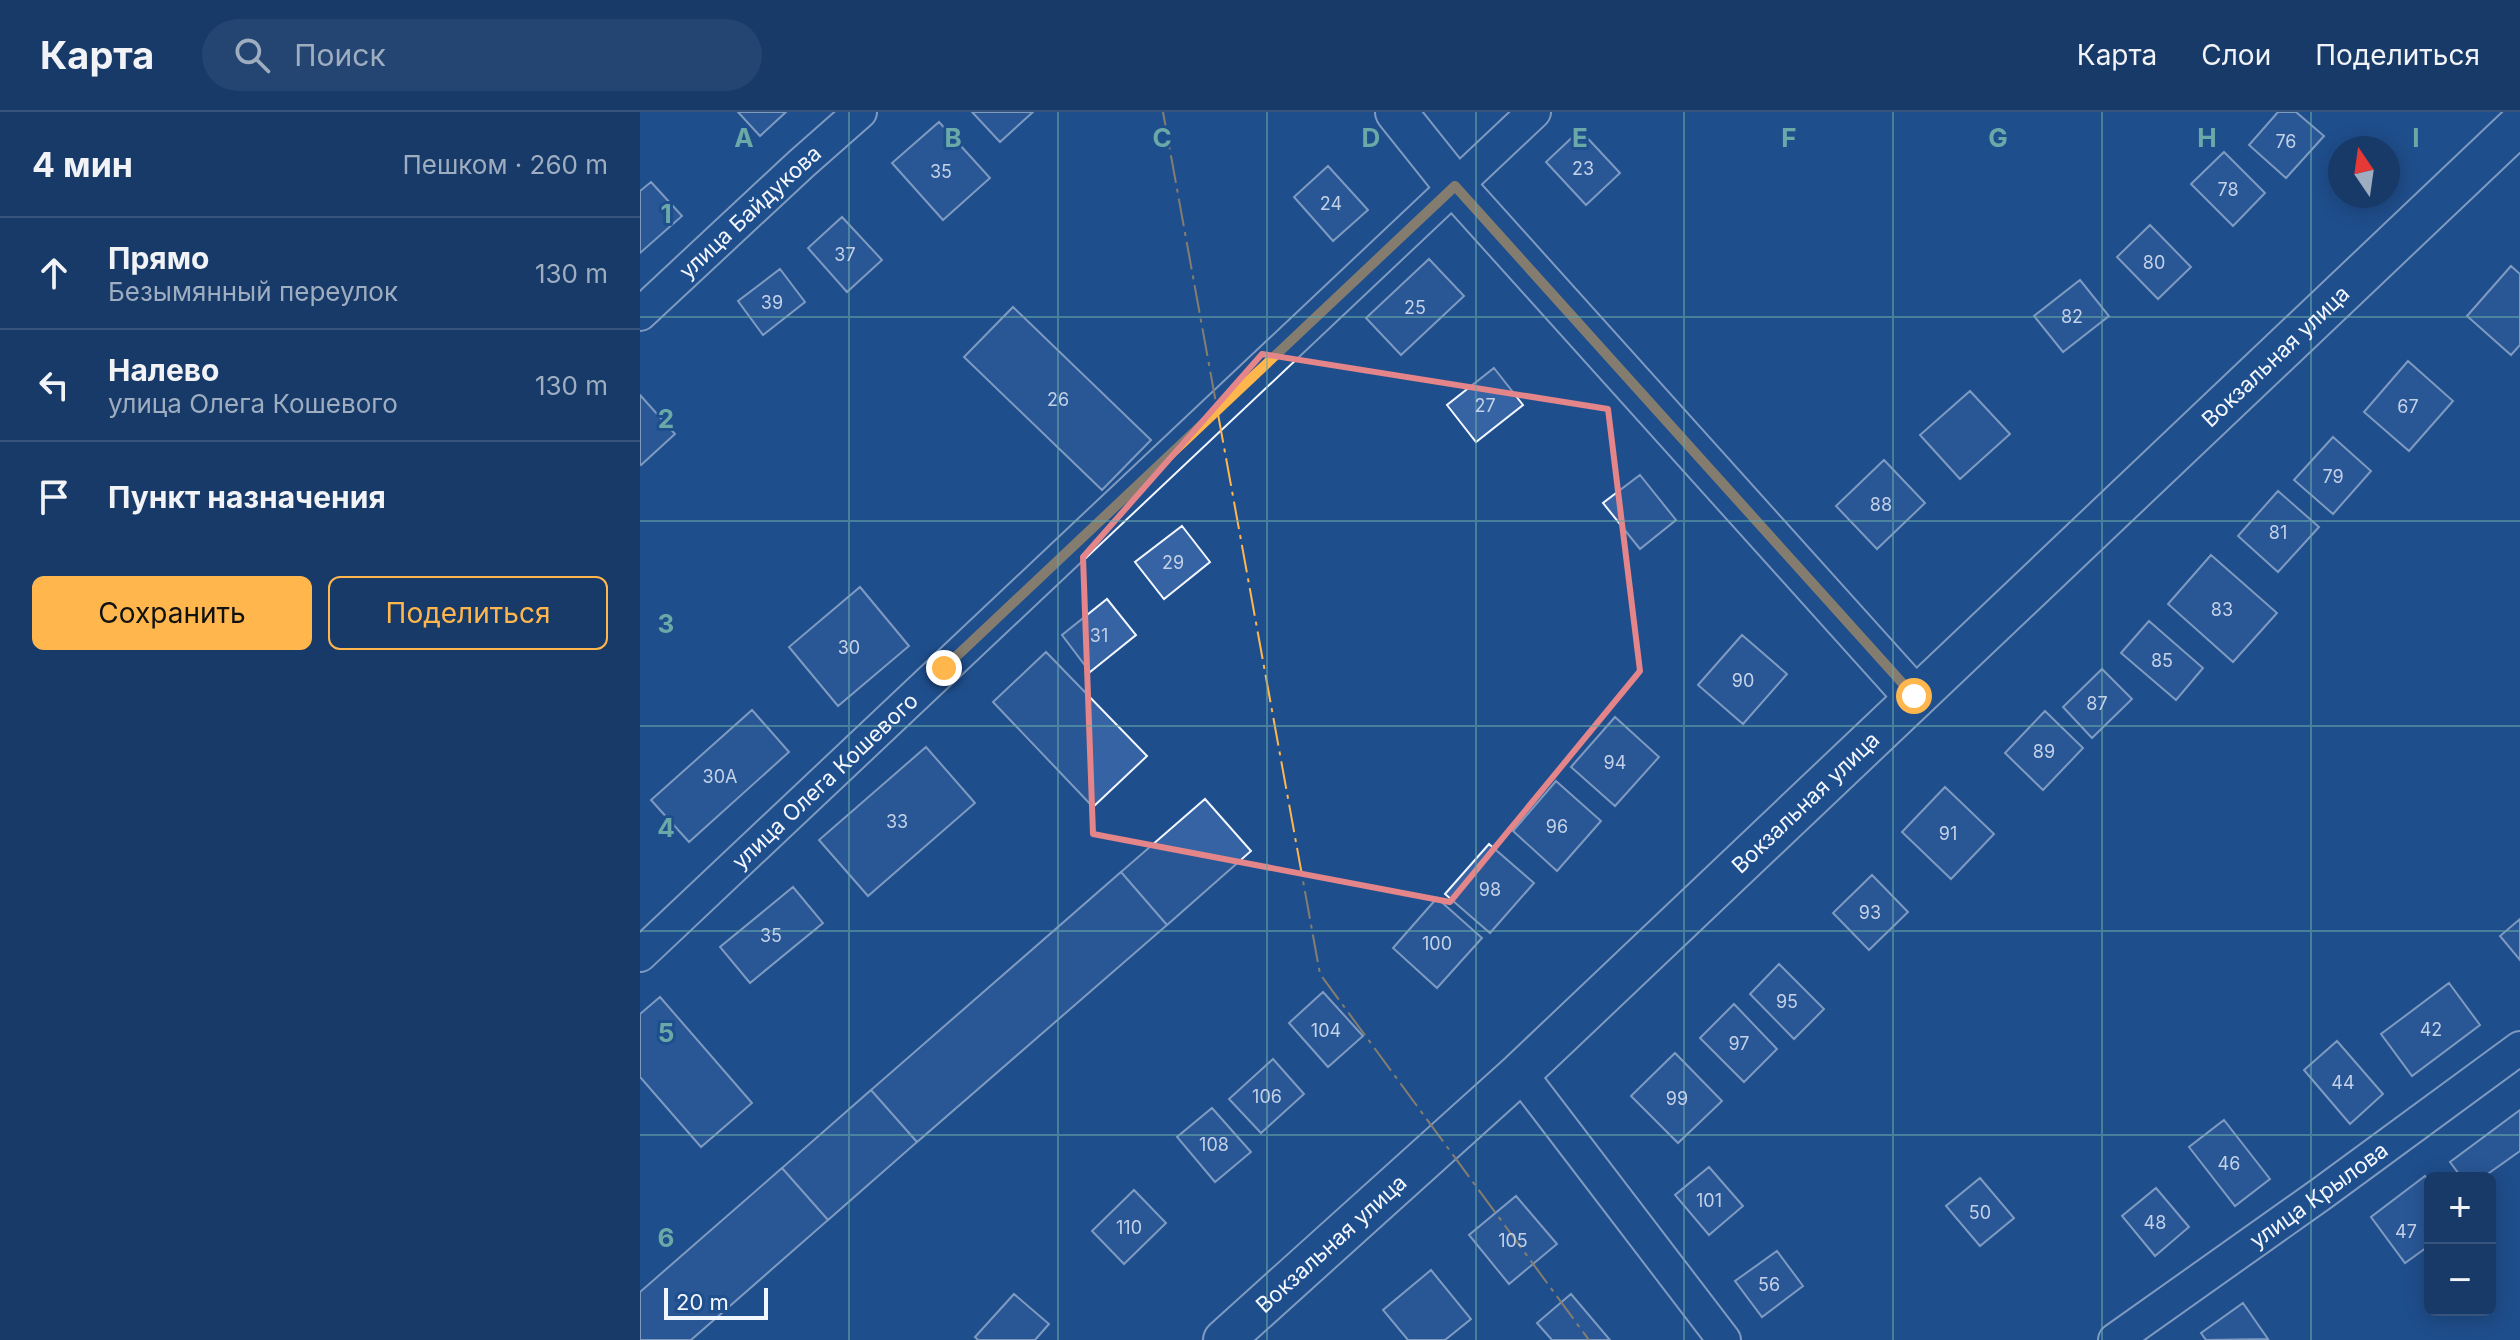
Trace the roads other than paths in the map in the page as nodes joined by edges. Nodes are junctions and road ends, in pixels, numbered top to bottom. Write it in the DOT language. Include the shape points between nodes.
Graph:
graph roads {
  1 [pos="860,112"];
  2 [pos="1396,112"];
  3 [pos="1534,112"];
  4 [pos="2520,124"];
  5 [pos="1455,186"];
  6 [pos="640,314"];
  7 [pos="1914,696"];
  8 [pos="640,955"];
  9 [pos="2520,1048"];
  10 [pos="1520,1073"];
  11 [pos="1224,1340"];
  12 [pos="1724,1340"];
  13 [pos="2115,1340"];
  1 -- 6 [label="street, улица Байдукова"];
  2 -- 5 [label="street"];
  3 -- 5 [label="street, улица Олега Кошевого"];
  4 -- 7 [label="street, Вокзальная улица"];
  5 -- 7 [label="street"];
  5 -- 8 [label="street, улица Олега Кошевого"];
  7 -- 10 [label="street, Вокзальная улица"];
  9 -- 13 [label="street, улица Крылова"];
  10 -- 11 [label="street, Вокзальная улица"];
  10 -- 12 [label="street"];
}
